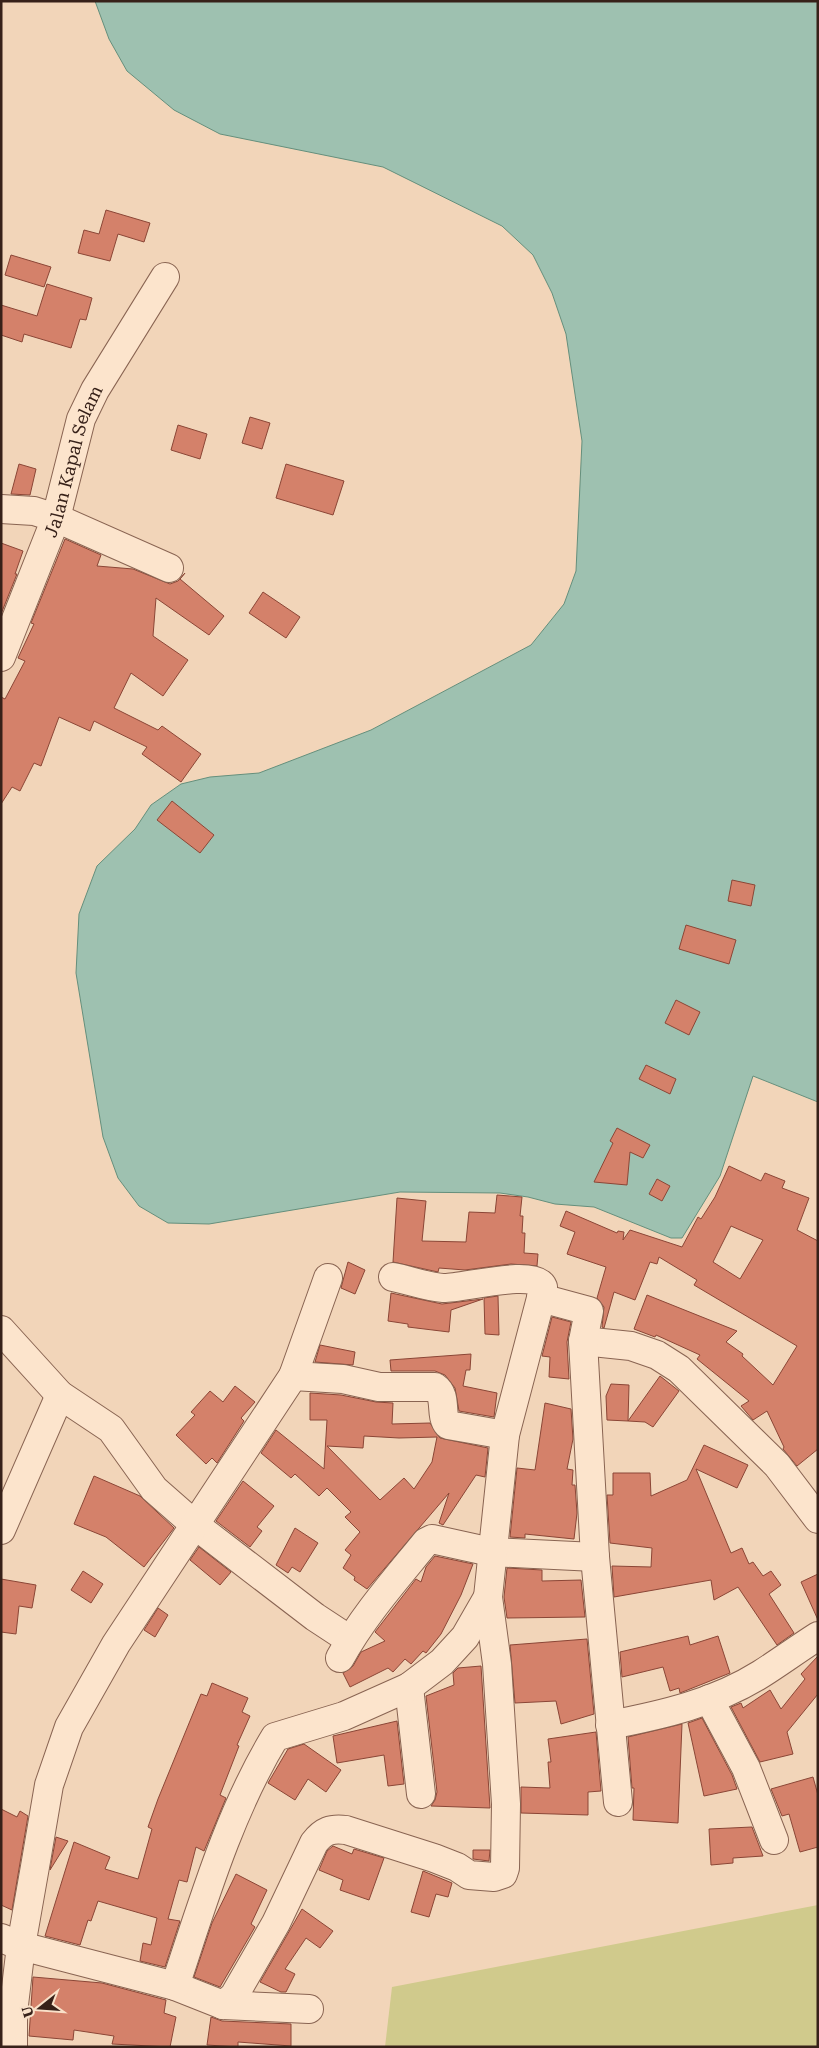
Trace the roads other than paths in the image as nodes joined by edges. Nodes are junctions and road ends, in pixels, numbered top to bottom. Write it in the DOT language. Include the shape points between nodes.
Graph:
graph roads {
  1 [pos="165,277"];
  2 [pos="1,509"];
  3 [pos="56,518"];
  4 [pos="169,568"];
  5 [pos="1,657"];
  6 [pos="393,1277"];
  7 [pos="328,1278"];
  8 [pos="541,1298"];
  9 [pos="1,1330"];
  10 [pos="583,1341"];
  11 [pos="293,1376"];
  12 [pos="60,1395"];
  13 [pos="505,1435"];
  14 [pos="818,1519"];
  15 [pos="195,1525"];
  16 [pos="1,1530"];
  17 [pos="491,1552"];
  18 [pos="595,1557"];
  19 [pos="488,1597"];
  20 [pos="818,1636"];
  21 [pos="409,1687"];
  22 [pos="710,1699"];
  23 [pos="610,1725"];
  24 [pos="421,1794"];
  25 [pos="618,1802"];
  26 [pos="774,1840"];
  27 [pos="11,1942"];
  28 [pos="175,1986"];
  29 [pos="223,2005"];
  30 [pos="309,2009"];
  31 [pos="13,2047"];
  1 -- 3 [label="street, Jalan Kapal Selam" via="95,390 81,419"];
  2 -- 3 [label="street" via="34,511"];
  3 -- 4 [label="street"];
  3 -- 5 [label="street, Jalan Kapal Selam"];
  6 -- 8 [label="street" via="441,1288 497,1279 538,1281 543,1287"];
  7 -- 11 [label="street"];
  8 -- 10 [label="street" via="589,1311"];
  8 -- 13 [label="street"];
  9 -- 12 [label="street"];
  10 -- 14 [label="street" via="631,1346 657,1355 679,1369 777,1465"];
  10 -- 18 [label="street"];
  11 -- 13 [label="street" via="379,1387 435,1387 441,1393 444,1420 448,1425"];
  11 -- 15 [label="street"];
  12 -- 15 [label="street" via="111,1429 154,1488"];
  12 -- 16 [label="street"];
  13 -- 17 [label="street"];
  15 -- 17 [label="street" via="315,1617 345,1649 390,1585 426,1542 432,1539"];
  15 -- 27 [label="street" via="116,1644 70,1727 49,1785"];
  17 -- 18 [label="street"];
  17 -- 19 [label="street"];
  18 -- 23 [label="street"];
  19 -- 21 [label="street" via="465,1637 442,1662"];
  19 -- 29 [label="street" via="506,1804 503,1874 494,1877 469,1875 434,1858 332,1828 314,1844 276,1923 234,1996"];
  20 -- 22 [label="street" via="760,1675"];
  21 -- 24 [label="street"];
  21 -- 28 [label="street" via="344,1716 275,1737 240,1806"];
  22 -- 23 [label="street" via="667,1714"];
  22 -- 26 [label="street" via="746,1768"];
  23 -- 25 [label="street"];
  27 -- 28 [label="street"];
  27 -- 31 [label="street"];
  28 -- 29 [label="street"];
  29 -- 30 [label="street"];
}
